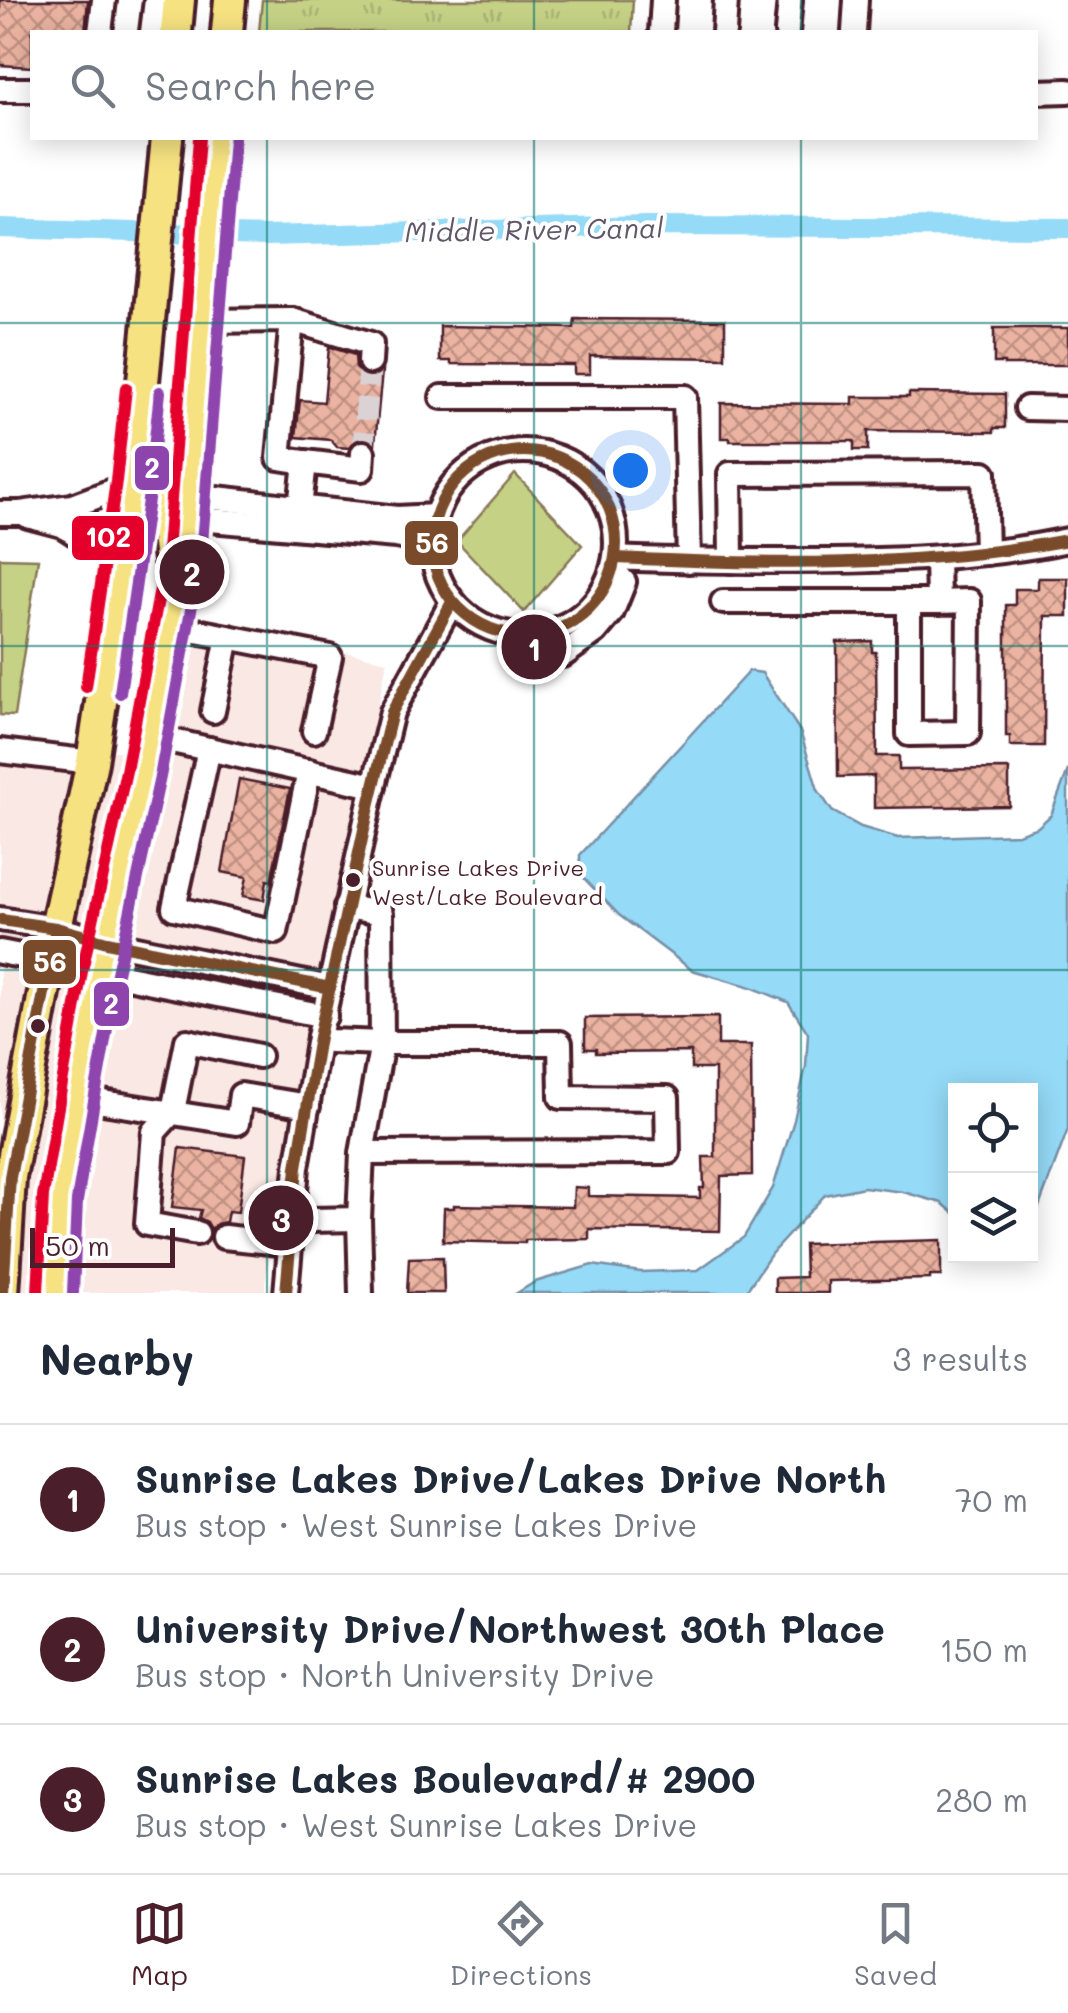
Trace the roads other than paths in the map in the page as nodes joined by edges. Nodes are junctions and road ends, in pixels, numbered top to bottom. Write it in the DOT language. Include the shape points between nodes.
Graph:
graph roads {
  1 [pos="104,0"];
  2 [pos="156,0"];
  3 [pos="179,0"];
  4 [pos="663,0"];
  5 [pos="726,0"];
  6 [pos="790,0"];
  7 [pos="856,0"];
  8 [pos="100,30"];
  9 [pos="152,30"];
  10 [pos="176,30"];
  11 [pos="661,30"];
  12 [pos="724,30"];
  13 [pos="787,30"];
  14 [pos="854,30"];
  15 [pos="0,90"];
  16 [pos="30,90"];
  17 [pos="1038,92"];
  18 [pos="1068,92"];
  19 [pos="167,140"];
  20 [pos="217,140"];
  21 [pos="292,320"];
  22 [pos="202,321"];
  23 [pos="370,362"];
  24 [pos="442,396"];
  25 [pos="1028,408"];
  26 [pos="1068,409"];
  27 [pos="363,453"];
  28 [pos="305,462"];
  29 [pos="133,483"];
  30 [pos="188,506"];
  31 [pos="300,508"];
  32 [pos="10,513"];
  33 [pos="435,516"];
  34 [pos="1068,540"];
  35 [pos="431,544"];
  36 [pos="986,553"];
  37 [pos="937,558"];
  38 [pos="689,560"];
  39 [pos="731,560"];
  40 [pos="614,563"];
  41 [pos="122,564"];
  42 [pos="452,602"];
  43 [pos="723,602"];
  44 [pos="909,602"];
  45 [pos="938,602"];
  46 [pos="172,615"];
  47 [pos="228,637"];
  48 [pos="213,711"];
  49 [pos="314,731"];
  50 [pos="150,736"];
  51 [pos="209,749"];
  52 [pos="0,751"];
  53 [pos="92,762"];
  54 [pos="309,771"];
  55 [pos="374,786"];
  56 [pos="346,907"];
  57 [pos="0,920"];
  58 [pos="56,928"];
  59 [pos="0,952"];
  60 [pos="104,956"];
  61 [pos="49,960"];
  62 [pos="330,988"];
  63 [pos="322,1027"];
  64 [pos="382,1042"];
  65 [pos="259,1056"];
  66 [pos="77,1098"];
  67 [pos="308,1106"];
  68 [pos="172,1111"];
  69 [pos="362,1154"];
  70 [pos="8,1204"];
  71 [pos="292,1217"];
  72 [pos="359,1220"];
  73 [pos="197,1233"];
  74 [pos="224,1237"];
  75 [pos="289,1244"];
  76 [pos="63,1292"];
  77 [pos="3,1293"];
  78 [pos="22,1293"];
  79 [pos="286,1293"];
  80 [pos="361,1293"];
  1 -- 8 [label="street"];
  2 -- 9 [label="street"];
  3 -- 10 [label="main road"];
  4 -- 11 [label="street"];
  5 -- 12 [label="street"];
  6 -- 13 [label="street"];
  7 -- 14 [label="street"];
  15 -- 16 [label="street"];
  17 -- 18 [label="street"];
  19 -- 29 [label="main road"];
  20 -- 22 [label="main road"];
  21 -- 22 [label="street"];
  21 -- 23 [label="street" via="370,344"];
  21 -- 28 [label="street" via="279,458"];
  22 -- 30 [label="main road"];
  24 -- 38 [label="street" via="685,396"];
  25 -- 26 [label="street"];
  27 -- 28 [label="street" via="362,469"];
  28 -- 31 [label="street"];
  29 -- 32 [label="street" via="72,506"];
  29 -- 41 [label="main road"];
  29 -- 46 [label="main road" via="158,493 164,507"];
  30 -- 31 [label="street"];
  30 -- 35 [label="street"];
  30 -- 46 [label="main road"];
  31 -- 33 [label="street"];
  32 -- 41 [label="street" via="62,526"];
  33 -- 35 [label="street"];
  33 -- 40 [label="street" via="444,495 478,463 511,452 545,453 586,474 601,492 612,512"];
  34 -- 36 [label="street"];
  35 -- 42 [label="street"];
  36 -- 37 [label="street"];
  36 -- 39 [label="street" via="984,472 730,474"];
  37 -- 39 [label="street"];
  37 -- 45 [label="street"];
  38 -- 39 [label="street"];
  38 -- 40 [label="street"];
  40 -- 42 [label="street" via="592,607 544,634 494,631"];
  41 -- 53 [label="main road"];
  42 -- 55 [label="street" via="392,712"];
  43 -- 44 [label="street"];
  44 -- 45 [label="street"];
  44 -- 45 [label="street" via="909,734 968,733 969,601"];
  46 -- 47 [label="street"];
  46 -- 50 [label="main road"];
  47 -- 48 [label="street"];
  47 -- 49 [label="street" via="330,657"];
  50 -- 51 [label="street"];
  50 -- 60 [label="main road"];
  51 -- 54 [label="street"];
  51 -- 54 [label="street" via="174,908 276,932"];
  52 -- 53 [label="street"];
  53 -- 58 [label="main road"];
  54 -- 55 [label="street"];
  55 -- 56 [label="street"];
  56 -- 62 [label="street"];
  56 -- 64 [label="street" via="382,913"];
  57 -- 58 [label="street"];
  58 -- 60 [label="street"];
  58 -- 61 [label="main road"];
  59 -- 61 [label="street"];
  60 -- 61 [label="street"];
  60 -- 62 [label="street"];
  60 -- 63 [label="street"];
  60 -- 66 [label="main road"];
  61 -- 70 [label="main road"];
  62 -- 63 [label="street"];
  63 -- 64 [label="street" via="330,1041"];
  63 -- 67 [label="street"];
  64 -- 69 [label="street"];
  64 -- 69 [label="street" via="560,1043 561,1097 667,1098 668,1152"];
  65 -- 68 [label="street" via="188,1041"];
  66 -- 68 [label="street"];
  66 -- 76 [label="main road" via="60,1199"];
  67 -- 68 [label="street" via="241,1095 237,1122"];
  67 -- 71 [label="street"];
  68 -- 73 [label="street" via="154,1132 147,1224"];
  69 -- 72 [label="street"];
  70 -- 77 [label="main road"];
  70 -- 78 [label="main road" via="24,1264"];
  71 -- 72 [label="street"];
  71 -- 75 [label="street"];
  72 -- 80 [label="street"];
  74 -- 75 [label="street"];
  75 -- 79 [label="street"];
}
